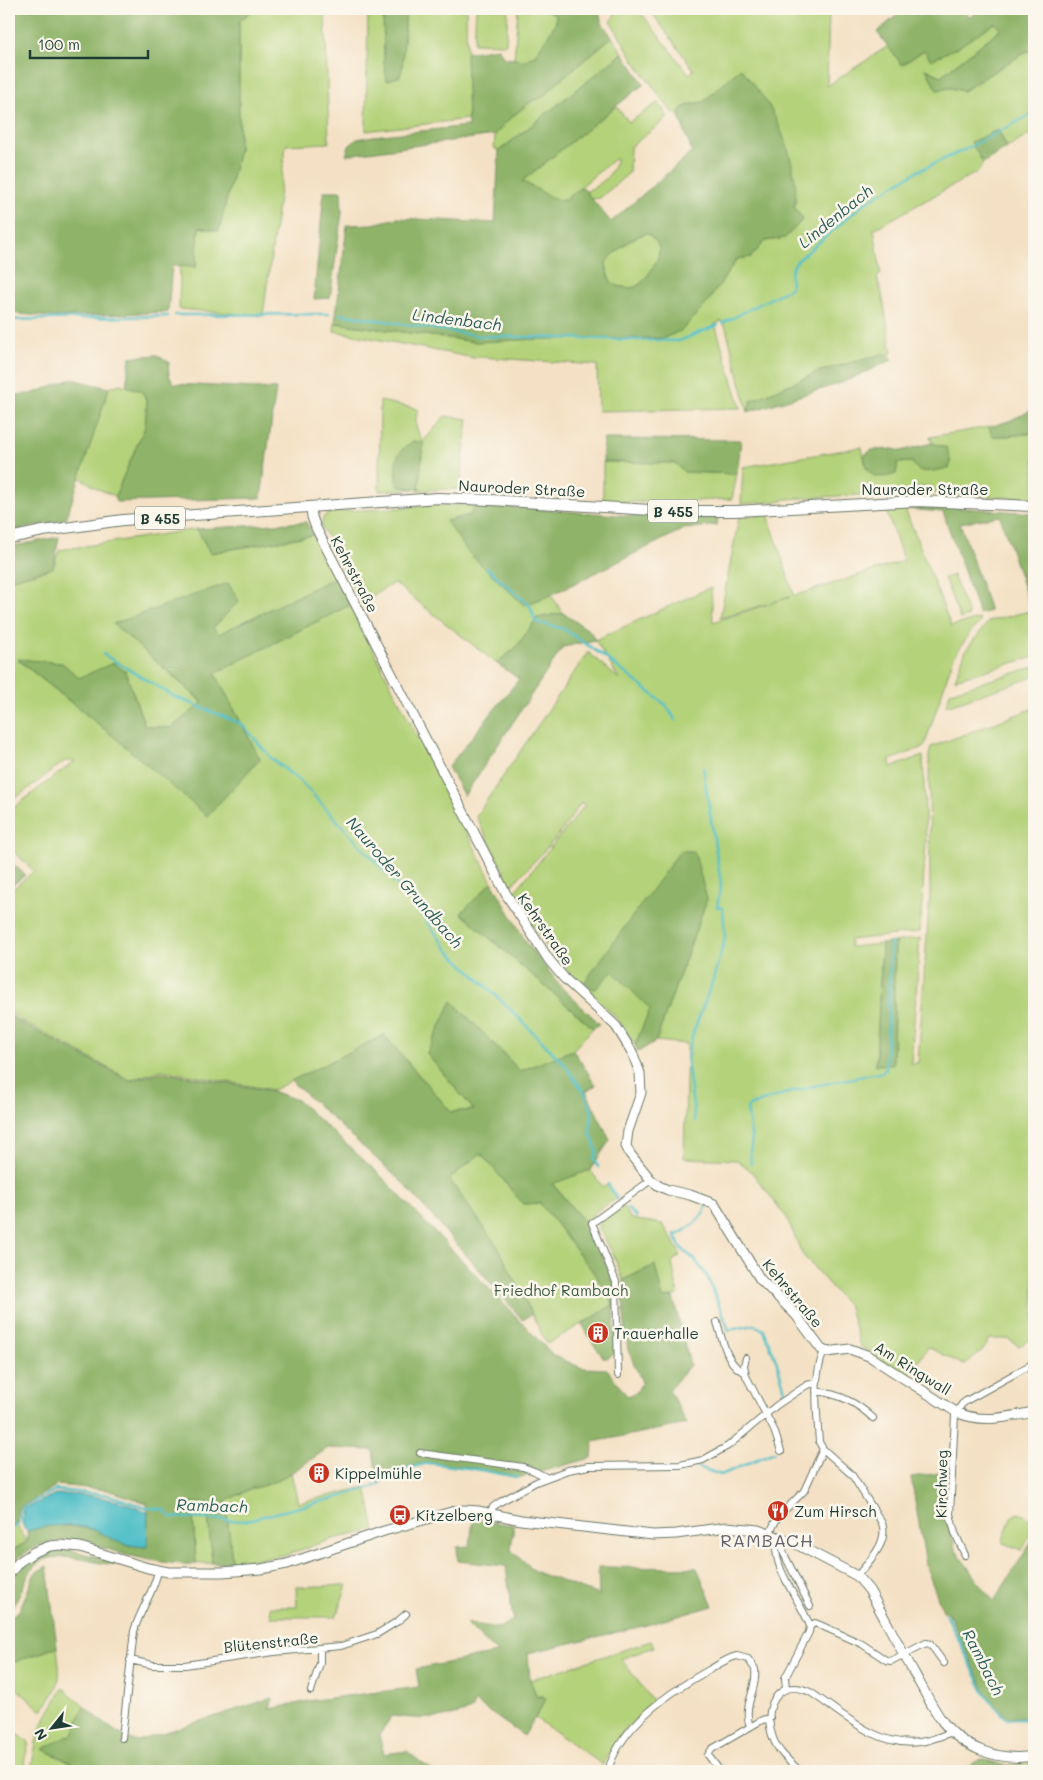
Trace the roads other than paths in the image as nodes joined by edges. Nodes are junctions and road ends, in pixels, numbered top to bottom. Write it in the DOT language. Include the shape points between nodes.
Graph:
graph roads {
  1 [pos="1034,506"];
  2 [pos="312,507"];
  3 [pos="9,538"];
  4 [pos="651,1180"];
  5 [pos="717,1322"];
  6 [pos="824,1351"];
  7 [pos="746,1358"];
  8 [pos="1034,1363"];
  9 [pos="745,1372"];
  10 [pos="618,1375"];
  11 [pos="816,1383"];
  12 [pos="816,1391"];
  13 [pos="956,1412"];
  14 [pos="1034,1412"];
  15 [pos="765,1414"];
  16 [pos="873,1418"];
  17 [pos="823,1449"];
  18 [pos="782,1451"];
  19 [pos="420,1453"];
  20 [pos="546,1478"];
  21 [pos="490,1513"];
  22 [pos="777,1536"];
  23 [pos="965,1555"];
  24 [pos="158,1571"];
  25 [pos="9,1574"];
  26 [pos="857,1576"];
  27 [pos="810,1606"];
  28 [pos="406,1614"];
  29 [pos="810,1626"];
  30 [pos="320,1648"];
  31 [pos="904,1654"];
  32 [pos="130,1660"];
  33 [pos="944,1663"];
  34 [pos="786,1688"];
  35 [pos="311,1691"];
  36 [pos="770,1718"];
  37 [pos="750,1728"];
  38 [pos="952,1732"];
  39 [pos="122,1738"];
  40 [pos="1034,1756"];
  41 [pos="608,1771"];
  42 [pos="720,1771"];
  43 [pos="800,1771"];
  1 -- 2 [label="main road, Nauroder Straße / B 455" via="917,501 685,512 438,498"];
  2 -- 3 [label="main road, Nauroder Straße / B 455" via="123,520"];
  2 -- 4 [label="street, Kehrstraße" via="316,528 506,894 549,960 616,1026 632,1052 640,1073 641,1093 626,1146"];
  4 -- 6 [label="street, Kehrstraße" via="668,1190 714,1204 760,1279"];
  4 -- 10 [label="street" via="592,1223 616,1282"];
  5 -- 9 [label="street" via="732,1361"];
  6 -- 11 [label="street"];
  6 -- 13 [label="street, Am Ringwall" via="850,1349 869,1356"];
  7 -- 9 [label="street"];
  8 -- 13 [label="street" via="966,1401"];
  9 -- 15 [label="street"];
  11 -- 12 [label="street"];
  11 -- 15 [label="street" via="807,1385"];
  12 -- 16 [label="street" via="849,1400"];
  12 -- 17 [label="street" via="819,1442"];
  13 -- 14 [label="street, Am Ringwall" via="980,1419"];
  13 -- 23 [label="street, Kirchweg" via="950,1514"];
  15 -- 18 [label="street"];
  15 -- 20 [label="street" via="728,1446 697,1463 589,1466"];
  17 -- 22 [label="street" via="804,1490 777,1518"];
  17 -- 26 [label="street" via="852,1475 885,1530 879,1548"];
  19 -- 20 [label="street" via="523,1467"];
  20 -- 21 [label="street" via="500,1502"];
  21 -- 22 [label="street" via="521,1520 653,1535 736,1527"];
  21 -- 24 [label="street" via="455,1511 268,1568 187,1573"];
  22 -- 26 [label="street"];
  22 -- 27 [label="street"];
  22 -- 29 [label="street" via="776,1550 781,1568"];
  24 -- 25 [label="street" via="80,1547 60,1545 34,1552"];
  24 -- 32 [label="street" via="137,1621"];
  26 -- 31 [label="street" via="869,1590"];
  28 -- 30 [label="street, Blütenstraße" via="366,1639"];
  29 -- 31 [label="street" via="820,1625 862,1644 886,1660 891,1661"];
  29 -- 34 [label="street" via="785,1678"];
  30 -- 32 [label="street, Blütenstraße" via="185,1665 153,1665"];
  30 -- 35 [label="street" via="320,1663"];
  31 -- 33 [label="street" via="926,1643"];
  31 -- 38 [label="street" via="940,1718"];
  32 -- 39 [label="street"];
  34 -- 36 [label="street" via="774,1701"];
  34 -- 38 [label="street" via="797,1687 810,1692 868,1731 888,1740 917,1743"];
  36 -- 37 [label="street"];
  36 -- 43 [label="street" via="777,1747"];
  37 -- 41 [label="street" via="746,1713 755,1669 748,1659 737,1656 690,1681 656,1705 626,1738"];
  37 -- 42 [label="street" via="708,1755"];
  38 -- 40 [label="street" via="986,1753 1011,1758"];
}
